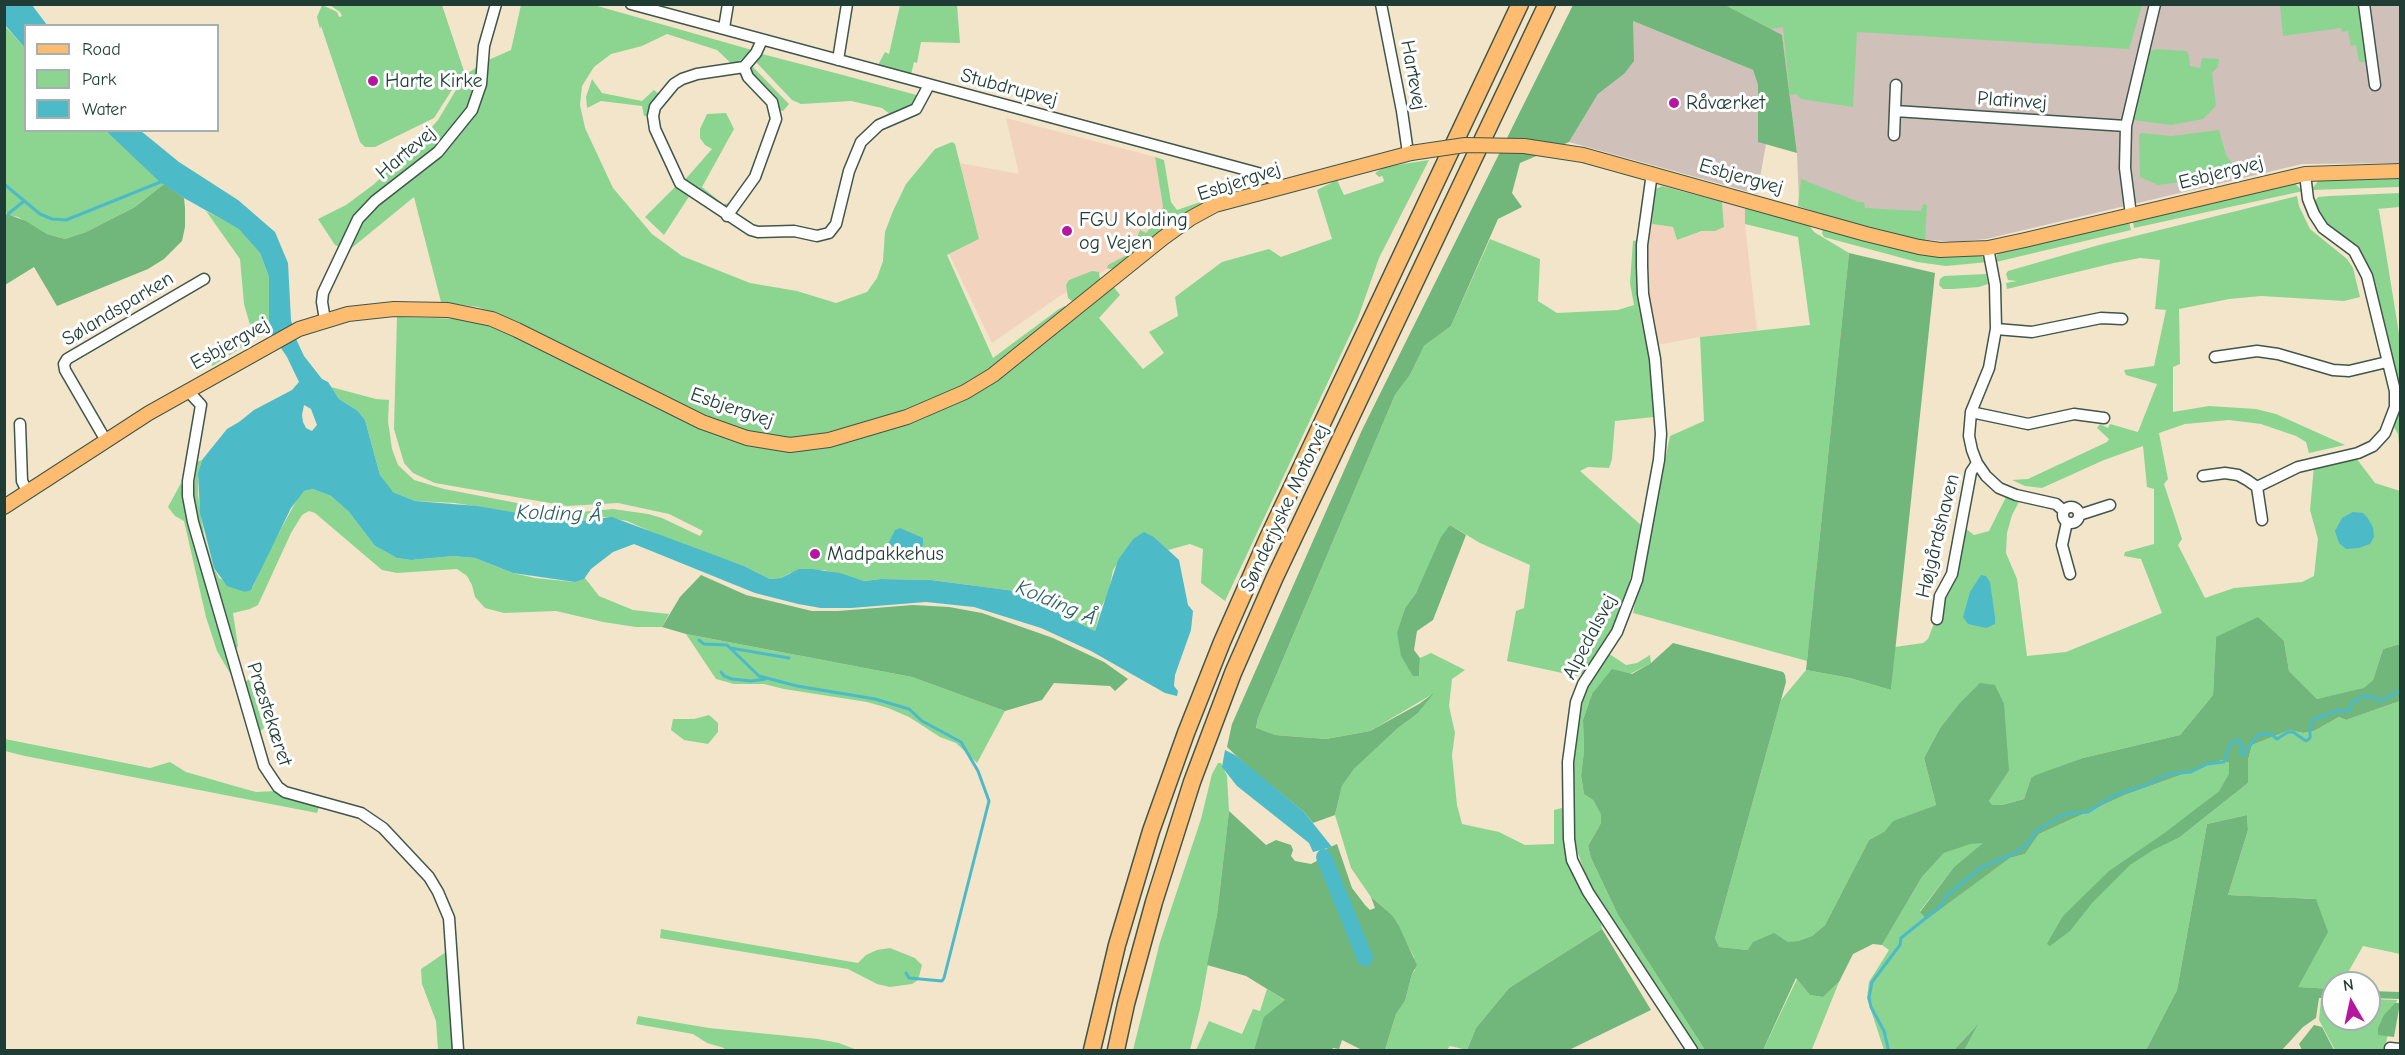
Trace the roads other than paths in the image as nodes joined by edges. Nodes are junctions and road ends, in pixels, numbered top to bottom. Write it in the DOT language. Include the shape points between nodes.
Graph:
graph roads {
  1 [pos="496,4"];
  2 [pos="631,4"];
  3 [pos="728,4"];
  4 [pos="847,4"];
  5 [pos="1381,4"];
  6 [pos="1509,4"];
  7 [pos="1520,4"];
  8 [pos="1549,4"];
  9 [pos="2155,4"];
  10 [pos="2364,4"];
  11 [pos="724,28"];
  12 [pos="762,40"];
  13 [pos="838,60"];
  14 [pos="744,67"];
  15 [pos="929,85"];
  16 [pos="1896,85"];
  17 [pos="2375,85"];
  18 [pos="1895,111"];
  19 [pos="2126,126"];
  20 [pos="1894,135"];
  21 [pos="1409,153"];
  22 [pos="2400,171"];
  23 [pos="1652,173"];
  24 [pos="2305,174"];
  25 [pos="1280,188"];
  26 [pos="1429,196"];
  27 [pos="2131,215"];
  28 [pos="727,216"];
  29 [pos="1988,248"];
  30 [pos="204,279"];
  31 [pos="2122,319"];
  32 [pos="325,320"];
  33 [pos="1996,329"];
  34 [pos="2215,357"];
  35 [pos="2387,362"];
  36 [pos="205,380"];
  37 [pos="188,391"];
  38 [pos="201,405"];
  39 [pos="1971,412"];
  40 [pos="2104,418"];
  41 [pos="20,424"];
  42 [pos="105,440"];
  43 [pos="1977,463"];
  44 [pos="2204,476"];
  45 [pos="2258,488"];
  46 [pos="27,491"];
  47 [pos="2110,505"];
  48 [pos="4,507"];
  49 [pos="2064,511"];
  50 [pos="2079,515"];
  51 [pos="2262,520"];
  52 [pos="2067,522"];
  53 [pos="2070,574"];
  54 [pos="1938,619"];
  55 [pos="458,1050"];
  56 [pos="1092,1050"];
  57 [pos="1116,1050"];
  58 [pos="1692,1050"];
  1 -- 32 [label="street, Hartevej" via="484,46 481,84 472,110 438,152 358,219 323,293"];
  2 -- 11 [label="street, Stubdrupvej"];
  3 -- 11 [label="street"];
  4 -- 13 [label="street"];
  5 -- 21 [label="street, Hartevej"];
  6 -- 26 [label="highway"];
  7 -- 26 [label="highway, Sønderjyske Motorvej"];
  8 -- 57 [label="highway, Sønderjyske Motorvej" via="1275,577 1233,673 1192,782 1154,902"];
  9 -- 19 [label="street"];
  10 -- 17 [label="street"];
  11 -- 12 [label="street, Stubdrupvej"];
  12 -- 13 [label="street, Stubdrupvej"];
  12 -- 14 [label="street"];
  13 -- 15 [label="street, Stubdrupvej"];
  14 -- 28 [label="street" via="748,77 772,102 776,119 755,177"];
  14 -- 28 [label="street" via="682,79 655,107 653,116 655,129 680,183"];
  15 -- 25 [label="street, Stubdrupvej" via="1258,173 1275,180"];
  15 -- 28 [label="street" via="916,109 879,125 861,142 849,171 836,224 829,233 817,236 794,231 758,232"];
  16 -- 18 [label="street"];
  18 -- 19 [label="street, Platinvej"];
  18 -- 20 [label="street"];
  19 -- 27 [label="street" via="2125,168"];
  21 -- 23 [label="main road, Esbjergvej, bridge" via="1465,146 1524,146 1582,155"];
  21 -- 25 [label="main road, Esbjergvej"];
  22 -- 24 [label="main road, Esbjergvej"];
  23 -- 29 [label="main road, Esbjergvej" via="1919,247"];
  23 -- 58 [label="street, Alpedalsvej" via="1642,266 1656,369 1659,460 1637,580 1617,632 1576,702 1568,762 1569,839 1572,860 1588,892"];
  24 -- 27 [label="main road, Esbjergvej"];
  24 -- 35 [label="street" via="2308,199 2323,228 2362,261"];
  25 -- 32 [label="main road, Esbjergvej" via="1215,205 1191,218 965,393 907,417 809,443 770,444 702,422 517,330 472,314 394,309"];
  26 -- 56 [label="highway, Sønderjyske Motorvej" via="1267,540 1186,733 1117,945"];
  27 -- 29 [label="main road, Esbjergvej"];
  29 -- 33 [label="street, Højgårdshaven" via="1995,285"];
  30 -- 42 [label="street, Sølandsparken" via="67,359 65,370"];
  31 -- 33 [label="street" via="2101,318 2032,332"];
  32 -- 36 [label="main road, Esbjergvej" via="299,329"];
  33 -- 39 [label="street, Højgårdshaven" via="1989,368"];
  34 -- 35 [label="street" via="2257,351 2349,371"];
  35 -- 45 [label="street" via="2395,407 2385,433 2373,446 2298,467"];
  36 -- 37 [label="main road, Esbjergvej"];
  36 -- 38 [label="street, Præstekæret"];
  37 -- 38 [label="street"];
  37 -- 42 [label="main road, Esbjergvej"];
  38 -- 55 [label="street, Præstekæret" via="189,465 188,496 264,766 285,792 361,813 383,828 429,878 449,918"];
  39 -- 40 [label="street" via="2028,424 2073,414"];
  39 -- 43 [label="street, Højgårdshaven" via="1969,436"];
  41 -- 46 [label="street" via="22,481"];
  42 -- 46 [label="main road, Esbjergvej"];
  43 -- 49 [label="street, Højgårdshaven" via="1999,488 2056,504"];
  43 -- 54 [label="street, Højgårdshaven" via="1971,472 1952,574 1940,597"];
  44 -- 45 [label="street" via="2238,475"];
  45 -- 51 [label="street"];
  46 -- 48 [label="main road, Esbjergvej"];
  47 -- 50 [label="street"];
  49 -- 50 [label="street" via="2072,507"];
  49 -- 52 [label="street"];
  50 -- 52 [label="street" via="2075,522"];
  52 -- 53 [label="street" via="2062,545"];
}
